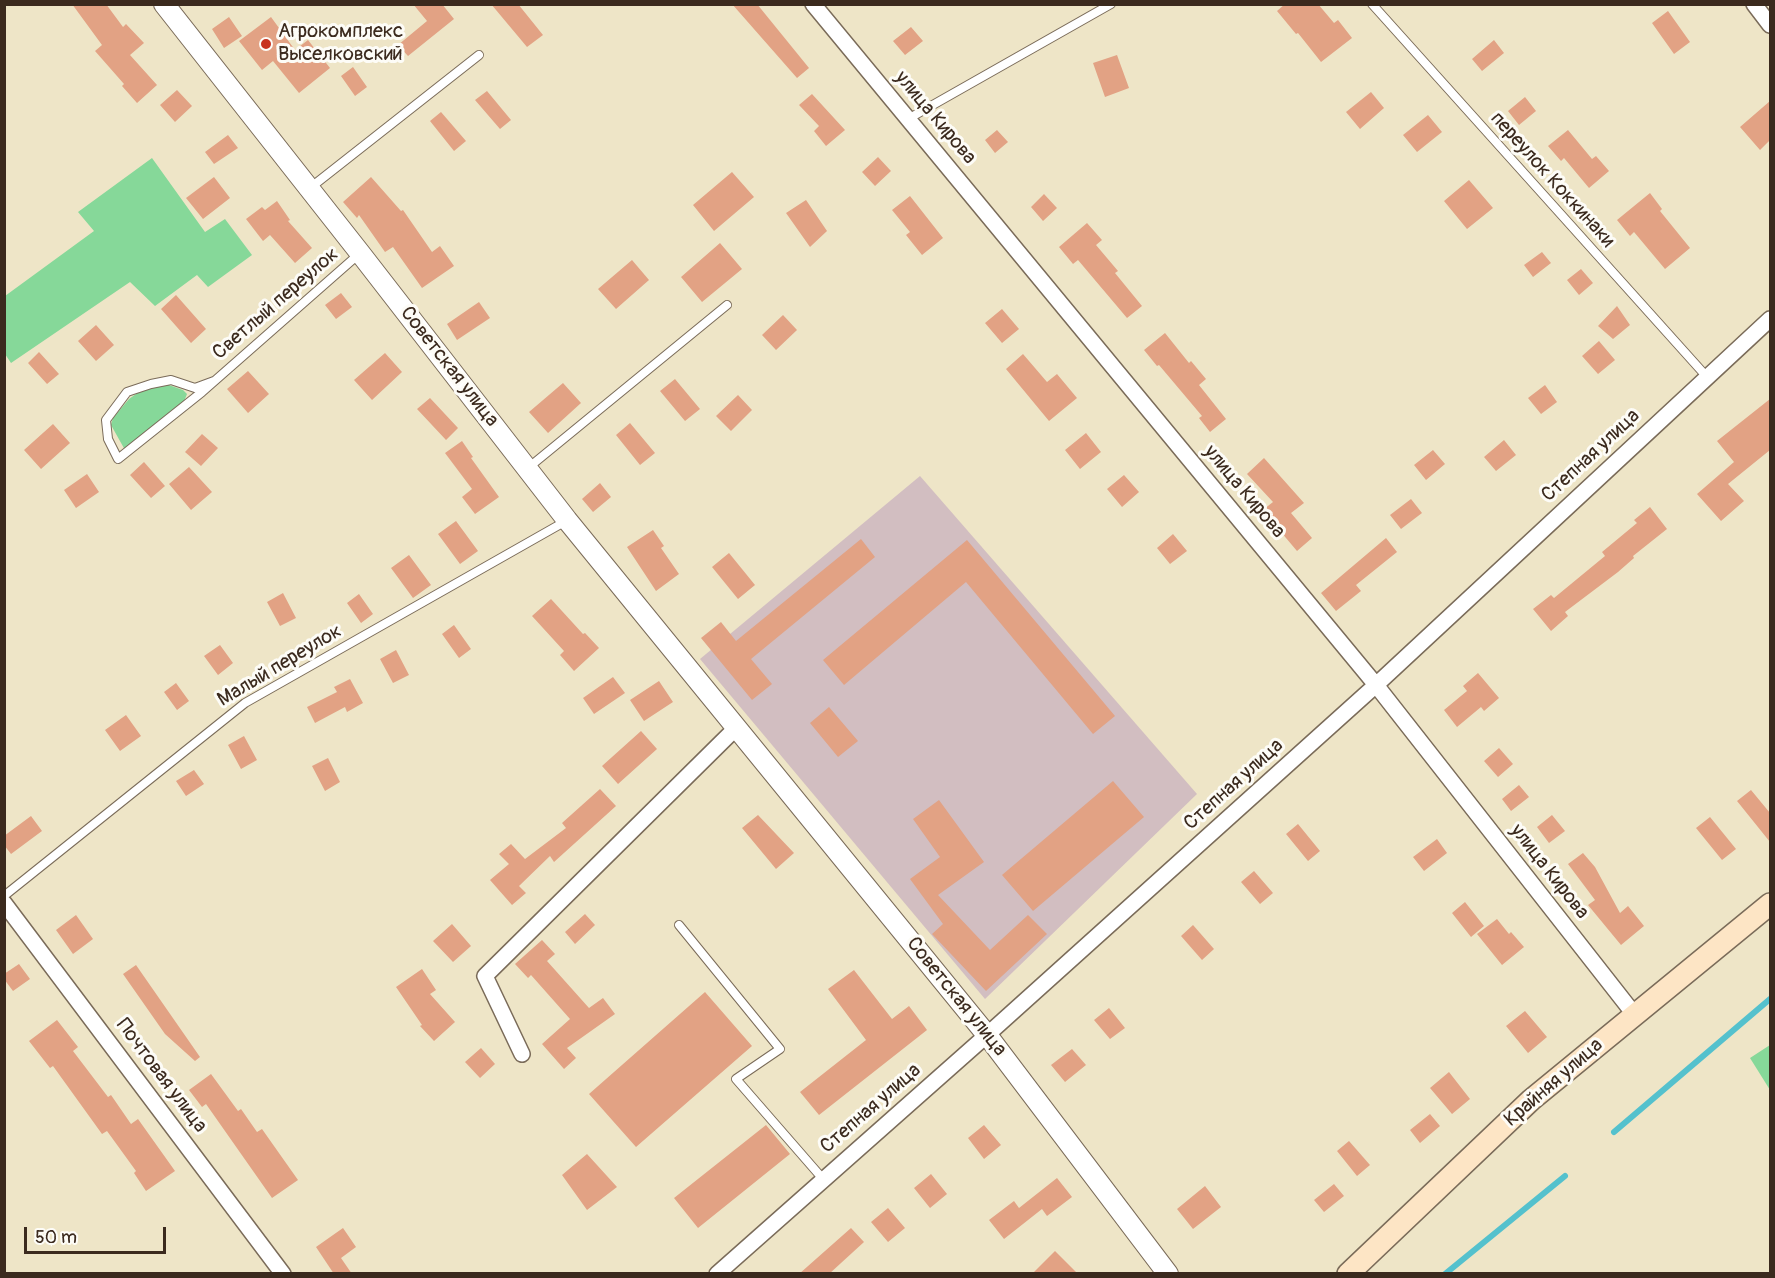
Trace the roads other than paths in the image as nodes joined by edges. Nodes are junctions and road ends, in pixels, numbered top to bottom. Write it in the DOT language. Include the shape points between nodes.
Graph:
graph roads {
  1 [pos="164,4"];
  2 [pos="813,4"];
  3 [pos="1111,4"];
  4 [pos="1372,4"];
  5 [pos="1754,4"];
  6 [pos="1770,25"];
  7 [pos="479,55"];
  8 [pos="908,119"];
  9 [pos="309,189"];
  10 [pos="360,253"];
  11 [pos="727,305"];
  12 [pos="1770,319"];
  13 [pos="1707,377"];
  14 [pos="214,381"];
  15 [pos="528,468"];
  16 [pos="567,520"];
  17 [pos="1376,685"];
  18 [pos="737,727"];
  19 [pos="4,896"];
  20 [pos="4,903"];
  21 [pos="1770,904"];
  22 [pos="679,925"];
  23 [pos="1634,1014"];
  24 [pos="987,1035"];
  25 [pos="522,1054"];
  26 [pos="823,1179"];
  27 [pos="283,1274"];
  28 [pos="717,1274"];
  29 [pos="1168,1274"];
  30 [pos="1348,1274"];
  1 -- 9 [label="street, Советская улица"];
  2 -- 8 [label="street, улица Кирова"];
  3 -- 8 [label="lane"];
  4 -- 13 [label="lane, переулок Коккинаки"];
  5 -- 6 [label="street"];
  7 -- 9 [label="lane"];
  8 -- 17 [label="street, улица Кирова"];
  9 -- 10 [label="street, Советская улица"];
  10 -- 14 [label="lane, Светлый переулок"];
  10 -- 15 [label="street, Советская улица"];
  11 -- 15 [label="lane"];
  12 -- 13 [label="street, Степная улица"];
  13 -- 17 [label="street, Степная улица"];
  14 -- 14 [label="lane, Светлый переулок" via="201,392 118,459 108,439 106,420 128,392 171,380 195,388"];
  15 -- 16 [label="street, Советская улица"];
  16 -- 18 [label="street, Советская улица"];
  16 -- 19 [label="lane, Малый переулок" via="244,703"];
  17 -- 23 [label="street, улица Кирова"];
  17 -- 24 [label="street, Степная улица"];
  18 -- 24 [label="street, Советская улица"];
  18 -- 25 [label="street" via="484,976"];
  20 -- 27 [label="street, Почтовая улица"];
  21 -- 23 [label="main road, Крайняя улица"];
  22 -- 26 [label="lane" via="780,1049 736,1079"];
  23 -- 30 [label="main road, Крайняя улица" via="1531,1100"];
  24 -- 26 [label="street, Степная улица"];
  24 -- 29 [label="street, Советская улица"];
  26 -- 28 [label="street, Степная улица"];
}
